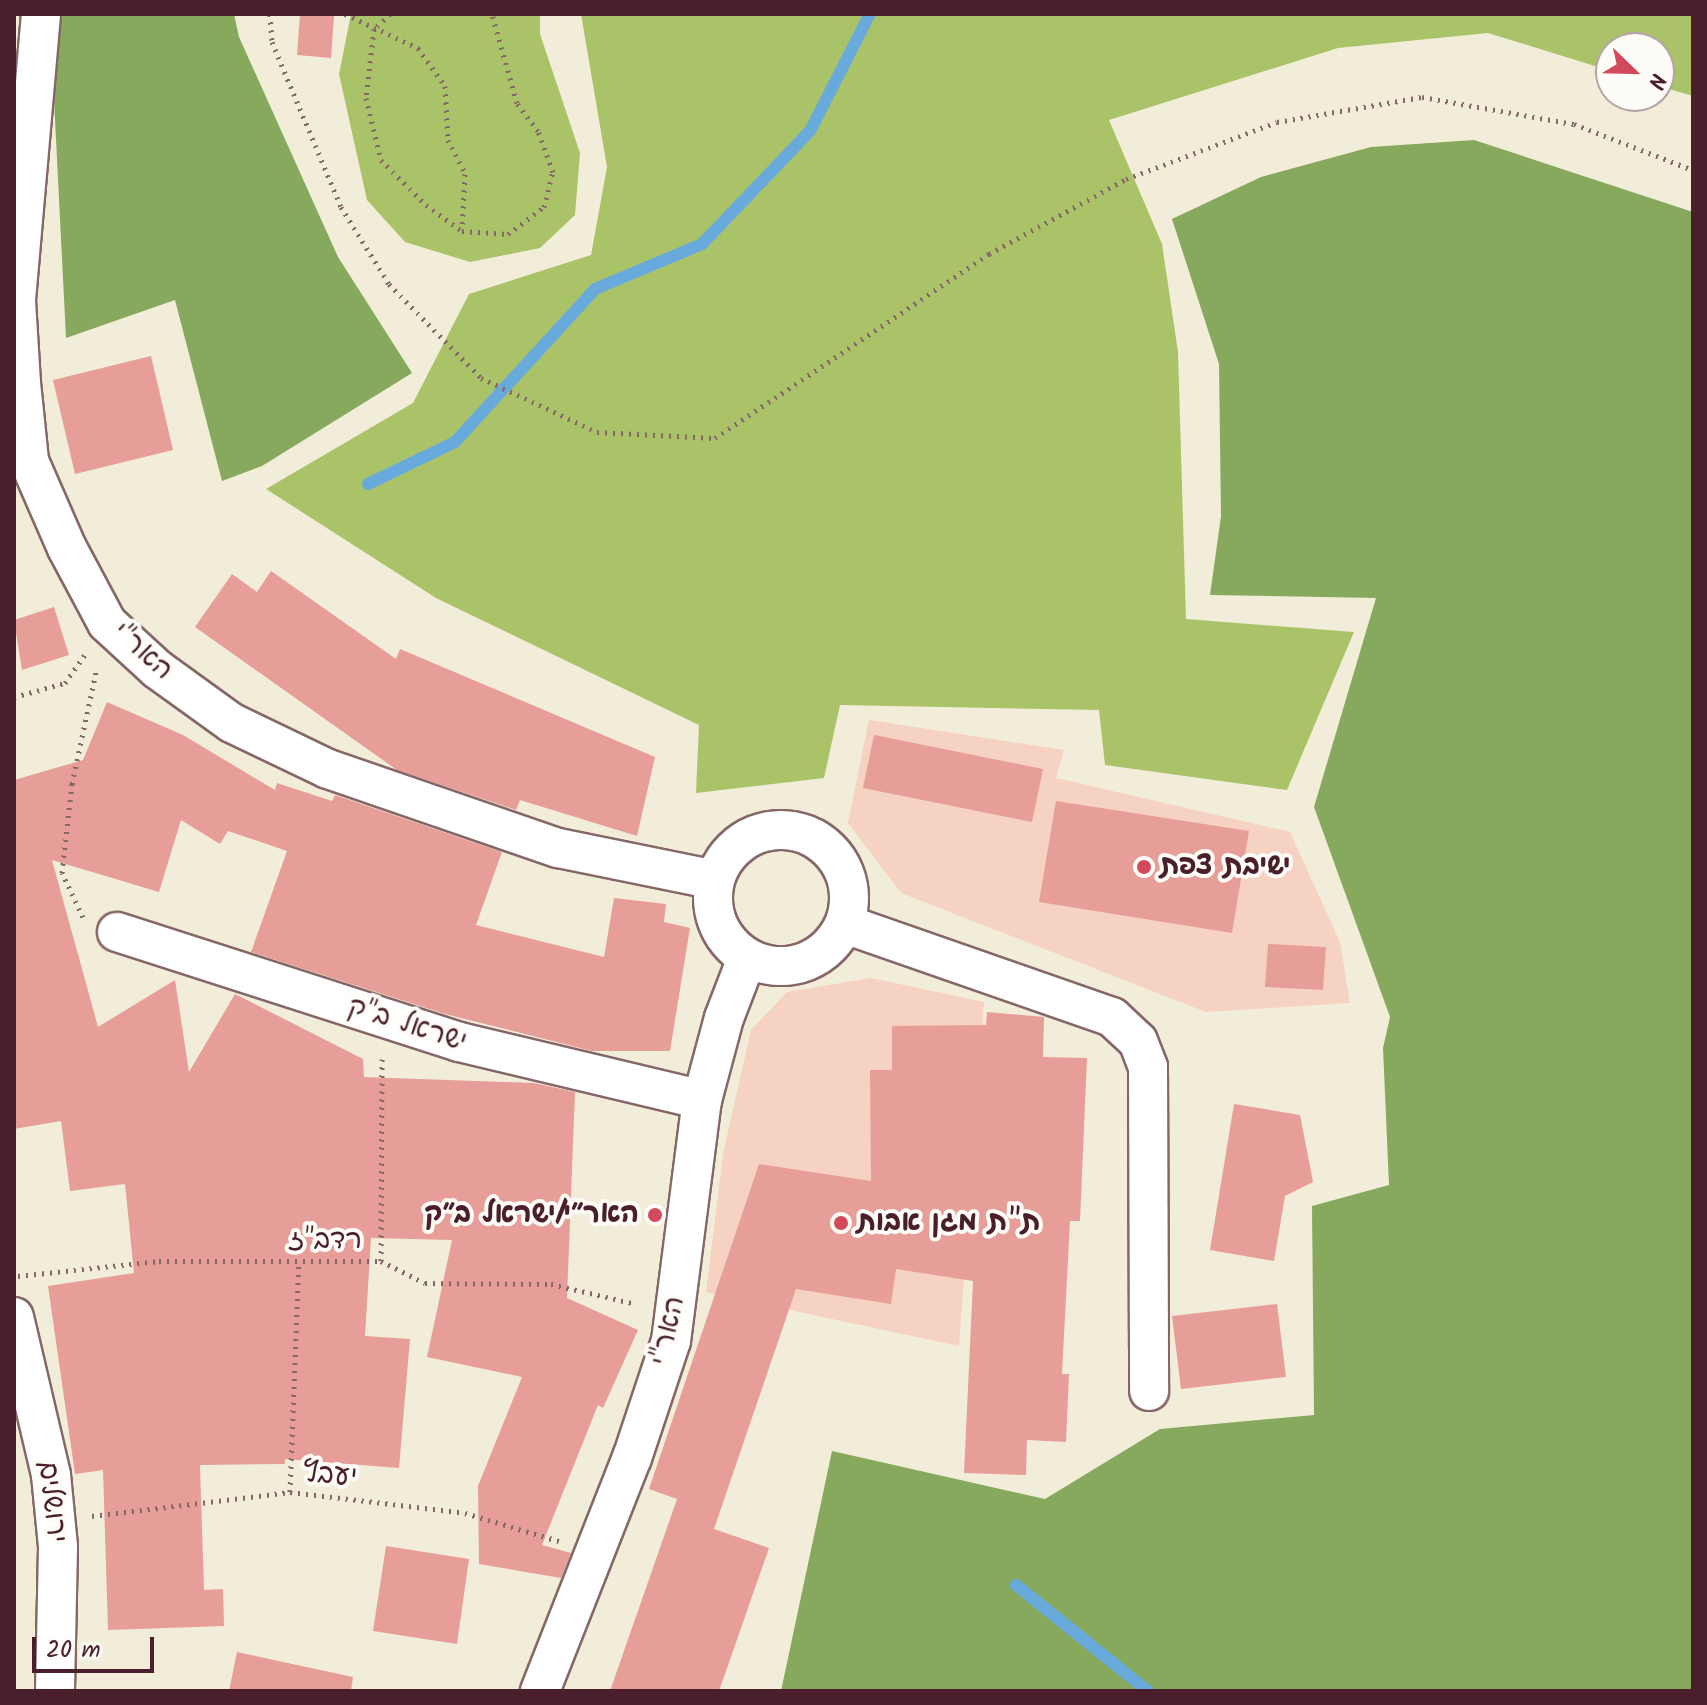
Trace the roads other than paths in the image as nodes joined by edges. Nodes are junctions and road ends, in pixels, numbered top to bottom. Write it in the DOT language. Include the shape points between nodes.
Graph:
graph roads {
  1 [pos="41,14"];
  2 [pos="715,880"];
  3 [pos="845,924"];
  4 [pos="117,932"];
  5 [pos="747,958"];
  6 [pos="702,1100"];
  7 [pos="14,1317"];
  8 [pos="1149,1391"];
  9 [pos="55,1691"];
  10 [pos="540,1691"];
  1 -- 2 [label="street, האר\"י" via="16,301 29,461 107,623 157,669 232,723 328,769 558,848"];
  2 -- 3 [label="street" via="725,859 749,837 795,830 817,839 836,856 847,877"];
  2 -- 5 [label="street" via="713,904 719,927"];
  3 -- 5 [label="street" via="816,957 794,966 769,966"];
  3 -- 8 [label="street" via="1112,1017 1138,1041 1148,1067"];
  4 -- 6 [label="street, ישראל ב\"ק" via="513,1058"];
  5 -- 6 [label="street, האר\"י"];
  6 -- 10 [label="street, האר\"י" via="676,1313 637,1443"];
  7 -- 9 [label="street, ירושלים" via="51,1475 56,1520"];
}
